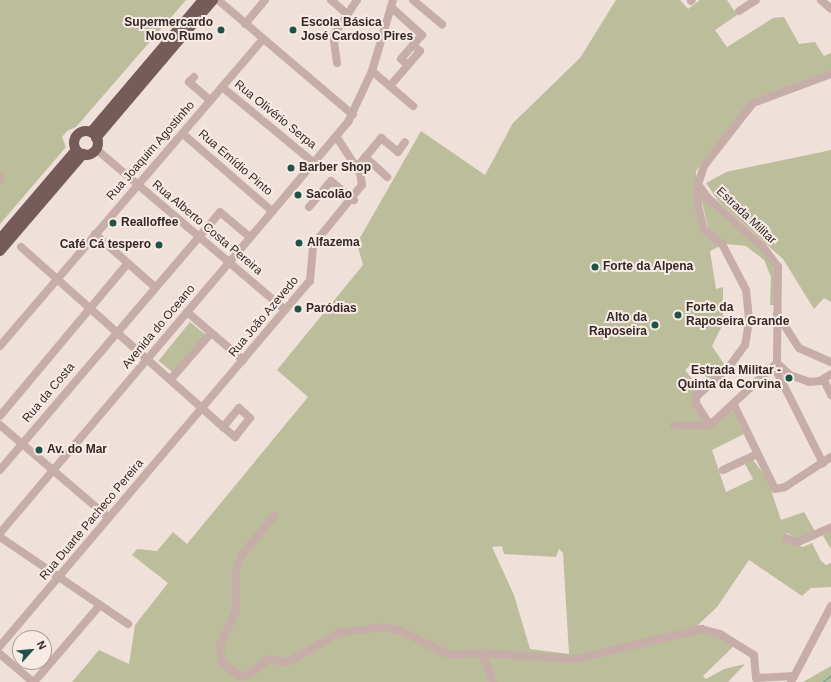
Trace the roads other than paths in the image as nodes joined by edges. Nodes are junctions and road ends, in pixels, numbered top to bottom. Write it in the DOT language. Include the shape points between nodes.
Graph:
graph roads {
  1 [pos="202,0"];
  2 [pos="213,0"];
  3 [pos="218,0"];
  4 [pos="265,0"];
  5 [pos="332,0"];
  6 [pos="357,0"];
  7 [pos="756,0"];
  8 [pos="822,0"];
  9 [pos="417,1"];
  10 [pos="392,3"];
  11 [pos="831,9"];
  12 [pos="739,11"];
  13 [pos="347,14"];
  14 [pos="245,24"];
  15 [pos="442,24"];
  16 [pos="263,40"];
  17 [pos="337,63"];
  18 [pos="372,71"];
  19 [pos="831,74"];
  20 [pos="194,77"];
  21 [pos="390,86"];
  22 [pos="222,87"];
  23 [pos="210,100"];
  24 [pos="413,106"];
  25 [pos="353,115"];
  26 [pos="183,134"];
  27 [pos="94,135"];
  28 [pos="336,136"];
  29 [pos="405,142"];
  30 [pos="96,150"];
  31 [pos="80,152"];
  32 [pos="365,157"];
  33 [pos="313,162"];
  34 [pos="357,167"];
  35 [pos="0,177"];
  36 [pos="387,177"];
  37 [pos="0,180"];
  38 [pos="698,184"];
  39 [pos="138,185"];
  40 [pos="354,200"];
  41 [pos="309,207"];
  42 [pos="272,211"];
  43 [pos="95,234"];
  44 [pos="198,237"];
  45 [pos="250,237"];
  46 [pos="0,239"];
  47 [pos="21,247"];
  48 [pos="0,251"];
  49 [pos="229,262"];
  50 [pos="128,263"];
  51 [pos="57,279"];
  52 [pos="155,287"];
  53 [pos="89,308"];
  54 [pos="285,310"];
  55 [pos="187,312"];
  56 [pos="777,314"];
  57 [pos="116,332"];
  58 [pos="211,332"];
  59 [pos="0,346"];
  60 [pos="147,359"];
  61 [pos="243,360"];
  62 [pos="777,362"];
  63 [pos="831,362"];
  64 [pos="831,374"];
  65 [pos="170,380"];
  66 [pos="824,380"];
  67 [pos="831,395"];
  68 [pos="734,405"];
  69 [pos="203,409"];
  70 [pos="0,416"];
  71 [pos="710,424"];
  72 [pos="0,425"];
  73 [pos="674,425"];
  74 [pos="223,427"];
  75 [pos="22,444"];
  76 [pos="757,454"];
  77 [pos="831,457"];
  78 [pos="823,463"];
  79 [pos="0,470"];
  80 [pos="53,470"];
  81 [pos="723,470"];
  82 [pos="274,516"];
  83 [pos="109,518"];
  84 [pos="831,527"];
  85 [pos="0,533"];
  86 [pos="0,537"];
  87 [pos="786,538"];
  88 [pos="59,577"];
  89 [pos="100,606"];
  90 [pos="831,606"];
  91 [pos="128,624"];
  92 [pos="0,646"];
  93 [pos="482,653"];
  94 [pos="0,654"];
  95 [pos="792,679"];
  96 [pos="33,682"];
  97 [pos="492,682"];
  1 -- 27 [label="main road"];
  2 -- 27 [label="main road"];
  3 -- 14 [label="street"];
  4 -- 14 [label="street"];
  5 -- 13 [label="street"];
  6 -- 13 [label="street"];
  7 -- 12 [label="street"];
  8 -- 11 [label="street"];
  9 -- 15 [label="street"];
  10 -- 18 [label="street, Avenida do Oceano"];
  10 -- 21 [label="street" via="422,35 413,45 420,51"];
  13 -- 17 [label="street" via="333,36"];
  14 -- 16 [label="street"];
  16 -- 22 [label="street, Rua Joaquim Agostinho"];
  16 -- 25 [label="street"];
  18 -- 21 [label="street"];
  18 -- 25 [label="street, Avenida do Oceano"];
  19 -- 38 [label="street" via="753,103 704,166"];
  20 -- 23 [label="street" via="190,82"];
  21 -- 24 [label="street"];
  22 -- 23 [label="street, Rua Joaquim Agostinho"];
  22 -- 33 [label="street, Rua Olivério Serpa"];
  23 -- 26 [label="street, Rua Joaquim Agostinho"];
  25 -- 28 [label="street, Avenida do Oceano"];
  26 -- 39 [label="street, Rua Joaquim Agostinho"];
  26 -- 42 [label="street, Rua Emídio Pinto"];
  27 -- 30 [label="main road"];
  27 -- 31 [label="main road" via="77,136"];
  28 -- 33 [label="street, Avenida do Oceano"];
  28 -- 34 [label="street, Rua João Azevedo"];
  29 -- 32 [label="street" via="398,152 381,138"];
  30 -- 31 [label="main road"];
  30 -- 39 [label="street, Rua Alberto Costa Pereira"];
  31 -- 46 [label="main road"];
  31 -- 48 [label="main road"];
  32 -- 34 [label="street"];
  32 -- 36 [label="street"];
  33 -- 42 [label="street, Avenida do Oceano"];
  34 -- 40 [label="street, Rua João Azevedo" via="362,185"];
  35 -- 37 [label="street"];
  38 -- 56 [label="street, Estrada Militar" via="707,197 772,256 778,267"];
  38 -- 71 [label="street" via="698,206 704,230 722,244 746,290 749,321 745,345 728,368 696,397 696,403"];
  39 -- 43 [label="street, Rua Joaquim Agostinho"];
  39 -- 44 [label="street, Rua Alberto Costa Pereira"];
  40 -- 41 [label="street" via="331,181"];
  40 -- 54 [label="street, Rua João Azevedo" via="313,245 312,277"];
  42 -- 45 [label="street, Avenida do Oceano"];
  43 -- 50 [label="street"];
  43 -- 51 [label="street, Rua Joaquim Agostinho"];
  44 -- 45 [label="street, Rua da Costa" via="220,212"];
  44 -- 49 [label="street, Rua Alberto Costa Pereira"];
  44 -- 52 [label="street, Rua da Costa"];
  45 -- 49 [label="street, Avenida do Oceano"];
  47 -- 51 [label="street"];
  49 -- 54 [label="street, Rua Alberto Costa Pereira"];
  49 -- 55 [label="street, Avenida do Oceano"];
  50 -- 52 [label="street"];
  50 -- 53 [label="street"];
  51 -- 53 [label="street"];
  51 -- 59 [label="street, Rua Joaquim Agostinho"];
  52 -- 57 [label="street, Rua da Costa"];
  53 -- 57 [label="street"];
  53 -- 70 [label="street"];
  54 -- 61 [label="street, Rua João Azevedo"];
  55 -- 58 [label="street"];
  55 -- 60 [label="street, Avenida do Oceano"];
  56 -- 62 [label="street, Estrada Militar"];
  56 -- 63 [label="street" via="799,348"];
  57 -- 60 [label="street"];
  57 -- 75 [label="street, Rua da Costa"];
  58 -- 61 [label="street"];
  58 -- 65 [label="street"];
  60 -- 65 [label="street"];
  60 -- 80 [label="street, Avenida do Oceano"];
  61 -- 69 [label="street, Rua João Azevedo"];
  62 -- 66 [label="street" via="790,375 803,380"];
  62 -- 68 [label="street"];
  62 -- 78 [label="street, Estrada Militar" via="778,374"];
  64 -- 66 [label="street"];
  65 -- 69 [label="street"];
  66 -- 67 [label="street"];
  68 -- 71 [label="street"];
  68 -- 76 [label="street"];
  69 -- 74 [label="street"];
  69 -- 83 [label="street, Rua Duarte Pacheco Pereira"];
  71 -- 73 [label="street"];
  72 -- 75 [label="street"];
  75 -- 79 [label="street, Rua da Costa"];
  75 -- 80 [label="street"];
  76 -- 78 [label="street" via="776,489 786,487"];
  76 -- 81 [label="street"];
  77 -- 78 [label="street"];
  80 -- 83 [label="street"];
  80 -- 85 [label="street, Avenida do Oceano"];
  82 -- 93 [label="street" via="242,555 236,570 236,610 220,646 222,662 230,670 240,676 249,675 268,659 288,662 339,633 369,627 399,630 450,655"];
  83 -- 88 [label="street, Rua Duarte Pacheco Pereira"];
  84 -- 87 [label="street" via="798,542"];
  86 -- 88 [label="street"];
  88 -- 89 [label="street"];
  88 -- 92 [label="street, Rua Duarte Pacheco Pereira"];
  89 -- 91 [label="street"];
  89 -- 96 [label="street"];
  90 -- 95 [label="street"];
  93 -- 95 [label="street" via="577,660 701,629 720,634 754,655 756,678"];
  93 -- 97 [label="street"];
  94 -- 96 [label="street"];
}
